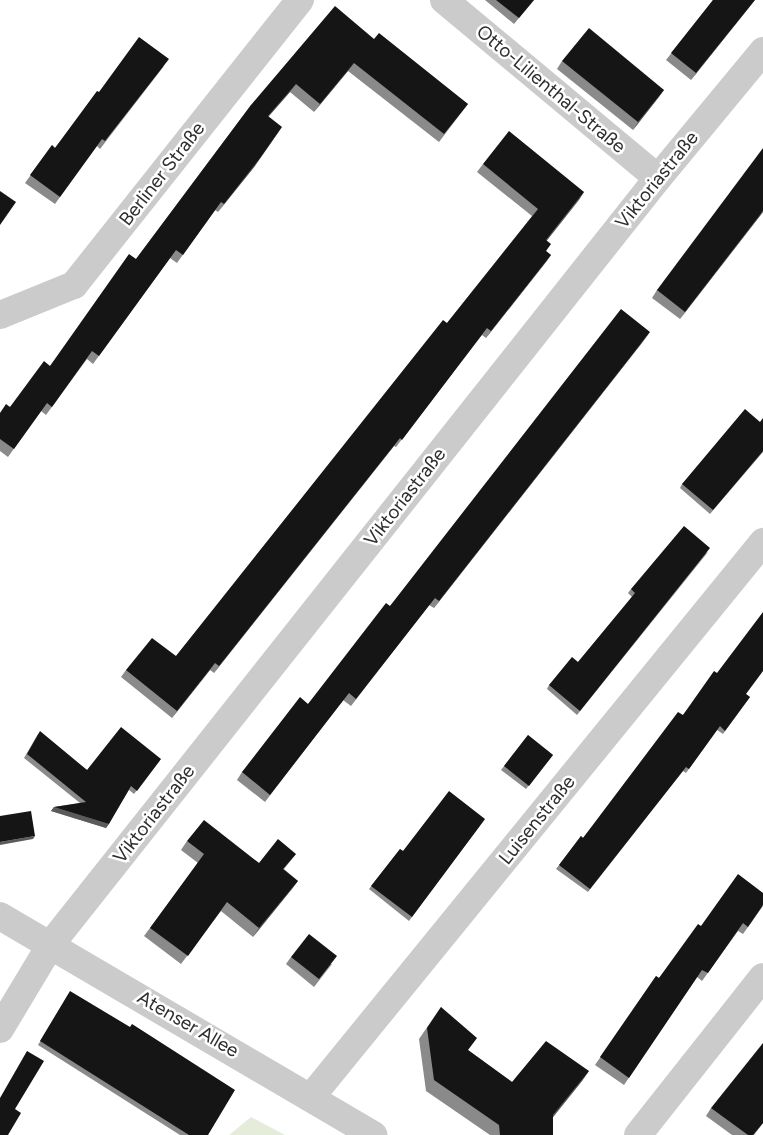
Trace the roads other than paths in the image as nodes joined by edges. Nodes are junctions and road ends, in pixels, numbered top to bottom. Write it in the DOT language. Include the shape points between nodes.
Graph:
graph roads {
  1 [pos="300,0"];
  2 [pos="444,0"];
  3 [pos="763,51"];
  4 [pos="658,178"];
  5 [pos="0,315"];
  6 [pos="763,542"];
  7 [pos="0,916"];
  8 [pos="50,944"];
  9 [pos="763,977"];
  10 [pos="0,1029"];
  11 [pos="311,1097"];
  12 [pos="374,1135"];
  13 [pos="638,1135"];
  1 -- 5 [label="street, Berliner Straße" via="74,286"];
  2 -- 4 [label="street, Otto-Lilienthal-Straße"];
  3 -- 4 [label="street, Viktoriastraße"];
  4 -- 8 [label="street, Viktoriastraße"];
  6 -- 11 [label="street, Luisenstraße"];
  7 -- 8 [label="street, Atenser Allee"];
  8 -- 10 [label="street, Viktoriastraße"];
  8 -- 11 [label="street, Atenser Allee"];
  9 -- 13 [label="street"];
  11 -- 12 [label="street, Atenser Allee"];
}
